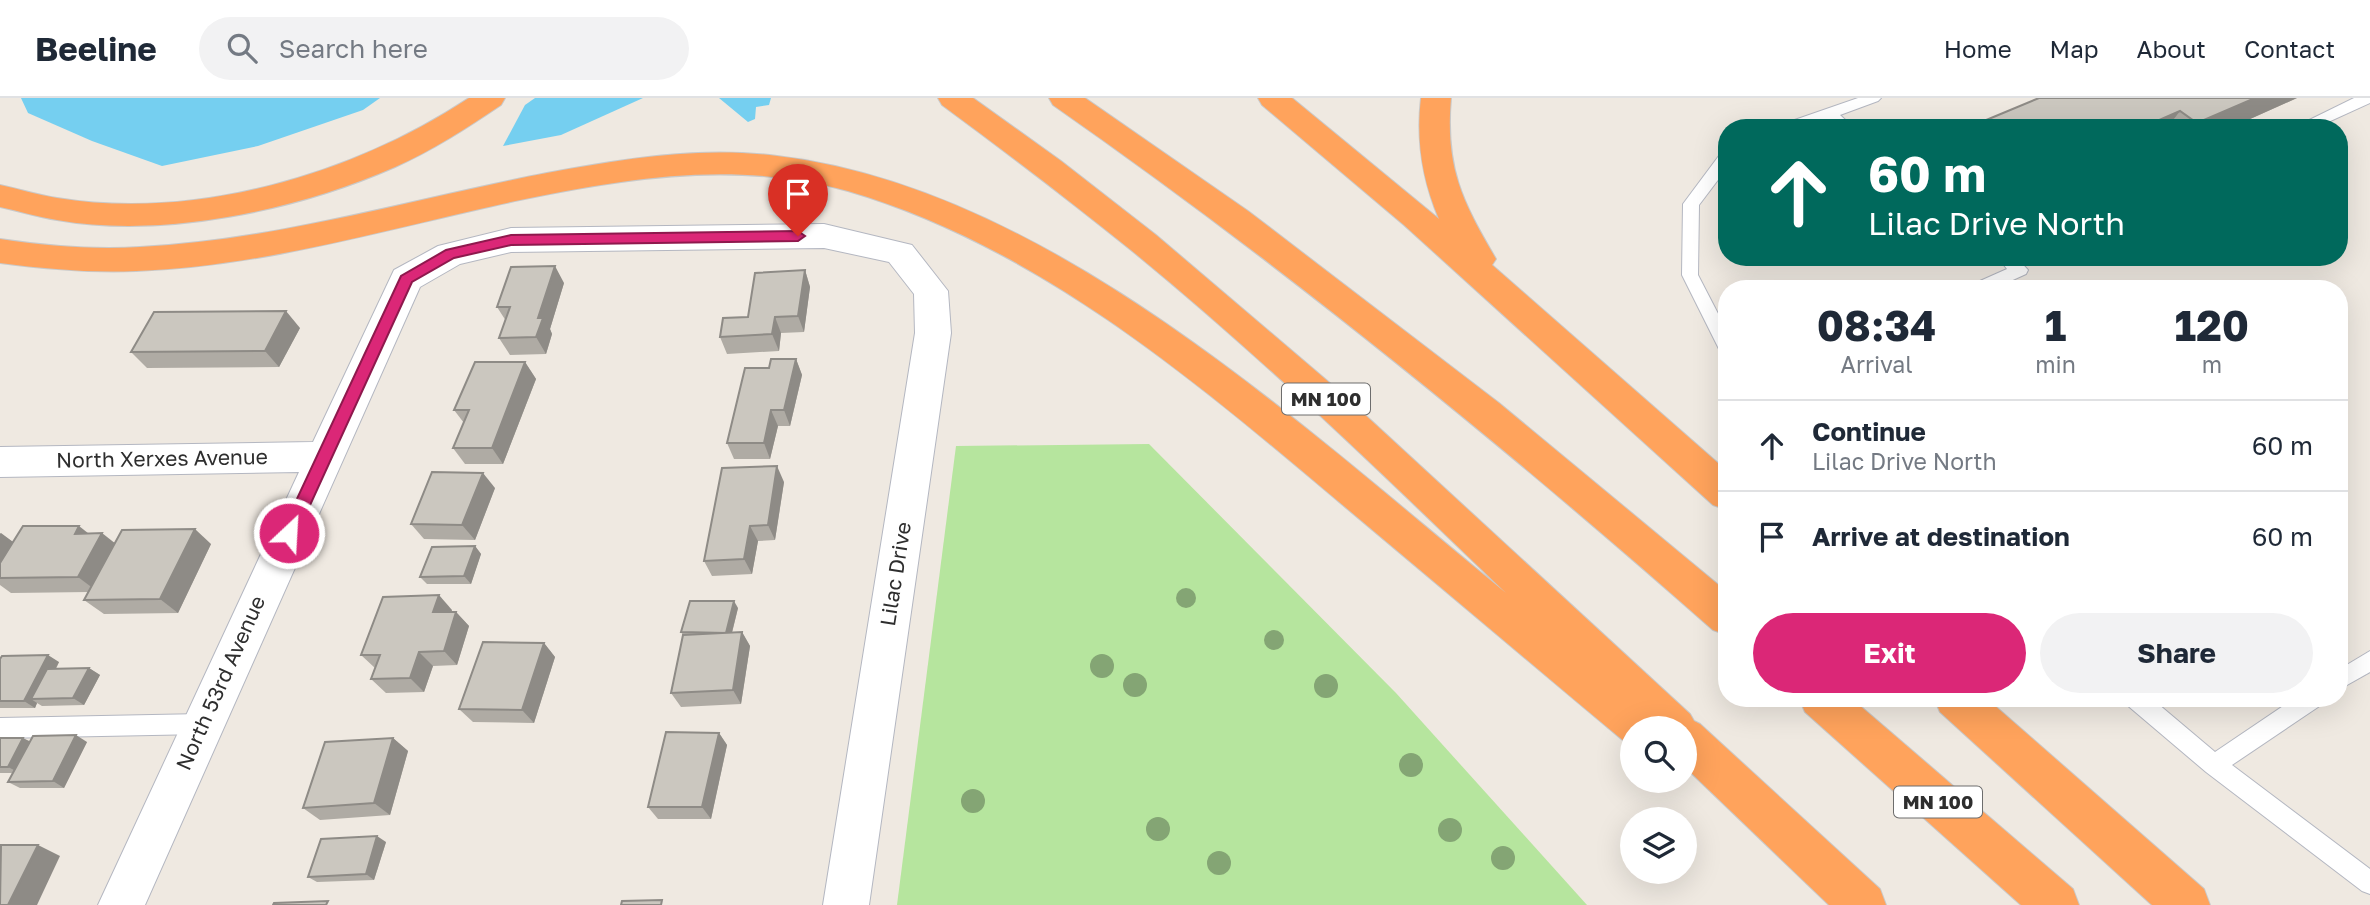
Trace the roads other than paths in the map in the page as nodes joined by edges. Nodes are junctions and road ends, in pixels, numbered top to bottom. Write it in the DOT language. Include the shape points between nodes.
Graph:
graph roads {
  1 [pos="490,98"];
  2 [pos="953,98"];
  3 [pos="1064,98"];
  4 [pos="1273,98"];
  5 [pos="1436,98"];
  6 [pos="1873,98"];
  7 [pos="2367,98"];
  8 [pos="1828,113"];
  9 [pos="1812,119"];
  10 [pos="1835,119"];
  11 [pos="2321,119"];
  12 [pos="1718,169"];
  13 [pos="0,196"];
  14 [pos="0,251"];
  15 [pos="900,253"];
  16 [pos="2016,266"];
  17 [pos="1997,280"];
  18 [pos="1510,300"];
  19 [pos="1718,330"];
  20 [pos="323,457"];
  21 [pos="0,462"];
  22 [pos="1718,486"];
  23 [pos="1718,609"];
  24 [pos="2370,660"];
  25 [pos="2348,675"];
  26 [pos="1830,707"];
  27 [pos="1965,707"];
  28 [pos="2146,707"];
  29 [pos="2301,707"];
  30 [pos="1625,716"];
  31 [pos="1662,716"];
  32 [pos="202,724"];
  33 [pos="0,728"];
  34 [pos="1697,749"];
  35 [pos="2214,765"];
  36 [pos="1697,775"];
  37 [pos="2370,883"];
  38 [pos="121,905"];
  39 [pos="846,905"];
  40 [pos="1854,905"];
  41 [pos="1863,905"];
  42 [pos="2056,905"];
  43 [pos="2187,905"];
  1 -- 13 [label="highway" via="405,151 236,204 114,213 25,204"];
  2 -- 31 [label="highway, MN 100" via="1086,196 1312,386"];
  3 -- 23 [label="highway" via="1353,306 1601,506"];
  4 -- 18 [label="highway"];
  5 -- 18 [label="highway" via="1433,137 1456,224"];
  6 -- 8 [label="lane"];
  7 -- 11 [label="lane"];
  8 -- 9 [label="lane"];
  8 -- 10 [label="lane"];
  12 -- 19 [label="lane" via="1691,204 1690,275"];
  14 -- 30 [label="highway" via="113,261 187,257 668,166 781,167 850,180 946,215 1000,242 1167,342"];
  15 -- 20 [label="street, North 53rd Avenue" via="824,236 511,240 450,254 406,279"];
  15 -- 39 [label="street, Lilac Drive" via="931,291 933,333"];
  16 -- 17 [label="lane" via="2020,270"];
  18 -- 22 [label="highway"];
  20 -- 21 [label="street, North Xerxes Avenue"];
  20 -- 32 [label="street, North 53rd Avenue"];
  24 -- 25 [label="lane"];
  26 -- 42 [label="highway, MN 100"];
  27 -- 43 [label="highway"];
  28 -- 35 [label="lane"];
  29 -- 35 [label="lane"];
  32 -- 33 [label="lane"];
  32 -- 38 [label="street, North 53rd Avenue"];
  34 -- 41 [label="highway"];
  35 -- 37 [label="lane"];
  36 -- 40 [label="highway"];
}
